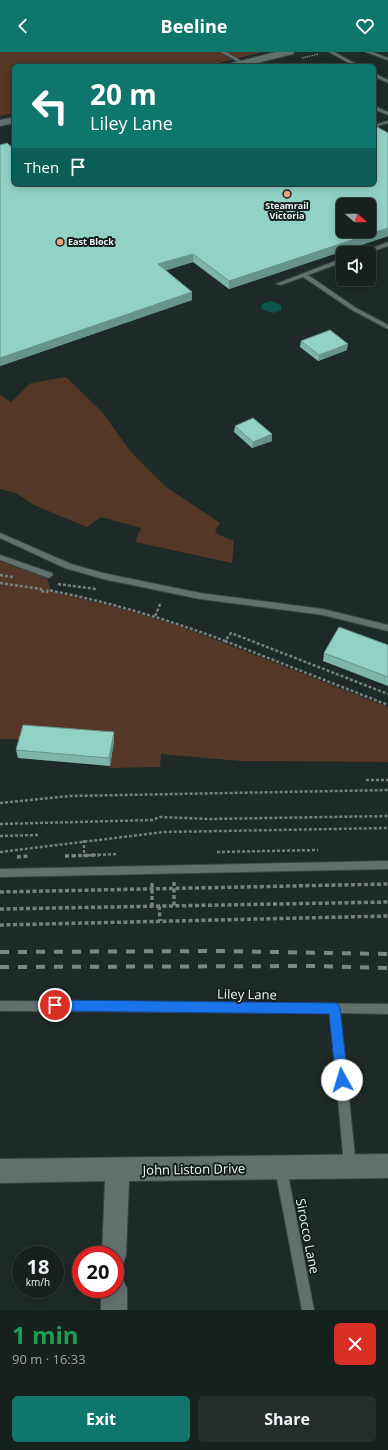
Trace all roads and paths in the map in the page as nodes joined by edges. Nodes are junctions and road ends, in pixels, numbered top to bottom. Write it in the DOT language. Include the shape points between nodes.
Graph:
graph roads {
  1 [pos="223,52"];
  2 [pos="289,52"];
  3 [pos="331,52"];
  4 [pos="368,52"];
  5 [pos="388,59"];
  6 [pos="236,64"];
  7 [pos="241,64"];
  8 [pos="354,64"];
  9 [pos="376,75"];
  10 [pos="388,82"];
  11 [pos="376,108"];
  12 [pos="388,114"];
  13 [pos="12,120"];
  14 [pos="388,122"];
  15 [pos="0,123"];
  16 [pos="376,125"];
  17 [pos="388,244"];
  18 [pos="376,248"];
  19 [pos="336,263"];
  20 [pos="304,275"];
  21 [pos="279,284"];
  22 [pos="388,327"];
  23 [pos="0,536"];
  24 [pos="0,557"];
  25 [pos="0,575"];
  26 [pos="15,578"];
  27 [pos="50,579"];
  28 [pos="0,583"];
  29 [pos="98,590"];
  30 [pos="155,598"];
  31 [pos="162,599"];
  32 [pos="167,600"];
  33 [pos="155,616"];
  34 [pos="388,628"];
  35 [pos="226,641"];
  36 [pos="388,694"];
  37 [pos="388,705"];
  38 [pos="366,780"];
  39 [pos="388,780"];
  40 [pos="388,790"];
  41 [pos="0,803"];
  42 [pos="388,816"];
  43 [pos="0,824"];
  44 [pos="388,828"];
  45 [pos="39,835"];
  46 [pos="0,836"];
  47 [pos="84,840"];
  48 [pos="0,852"];
  49 [pos="84,855"];
  50 [pos="388,865"];
  51 [pos="151,870"];
  52 [pos="173,870"];
  53 [pos="0,873"];
  54 [pos="388,884"];
  55 [pos="152,888"];
  56 [pos="174,888"];
  57 [pos="0,892"];
  58 [pos="388,902"];
  59 [pos="152,906"];
  60 [pos="159,906"];
  61 [pos="174,906"];
  62 [pos="0,909"];
  63 [pos="388,916"];
  64 [pos="160,921"];
  65 [pos="0,924"];
  66 [pos="0,1006"];
  67 [pos="335,1008"];
  68 [pos="388,1009"];
  69 [pos="350,1166"];
  70 [pos="388,1166"];
  71 [pos="281,1168"];
  72 [pos="117,1170"];
  73 [pos="0,1172"];
  74 [pos="114,1246"];
  75 [pos="114,1298"];
  76 [pos="114,1310"];
  77 [pos="308,1310"];
  1 -- 6 [label="lane"];
  2 -- 7 [label="street"];
  3 -- 8 [label="lane"];
  4 -- 5 [label="lane"];
  9 -- 10 [label="lane"];
  11 -- 12 [label="lane"];
  13 -- 15 [label="street"];
  14 -- 16 [label="lane"];
  17 -- 18 [label="lane"];
  19 -- 20 [label="lane"];
  20 -- 21 [label="lane"];
  20 -- 22 [label="lane" via="354,309"];
  23 -- 34 [label="lane" via="68,566 103,576 200,596 323,612"];
  24 -- 27 [label="lane"];
  25 -- 26 [label="path"];
  27 -- 29 [label="path"];
  28 -- 33 [label="path" via="72,595"];
  30 -- 31 [label="path"];
  31 -- 32 [label="path"];
  31 -- 33 [label="path"];
  33 -- 35 [label="path"];
  35 -- 36 [label="path" via="231,633"];
  35 -- 37 [label="path"];
  38 -- 39 [label="path"];
  40 -- 41 [label="path" via="77,796"];
  42 -- 43 [label="path" via="210,819 160,817 152,820"];
  44 -- 47 [label="path" via="164,832"];
  45 -- 46 [label="path"];
  47 -- 48 [label="path"];
  47 -- 49 [label="path"];
  50 -- 52 [label="lane"];
  51 -- 52 [label="lane"];
  51 -- 53 [label="lane"];
  51 -- 55 [label="path"];
  52 -- 56 [label="path"];
  54 -- 56 [label="path"];
  55 -- 56 [label="path"];
  55 -- 57 [label="path"];
  55 -- 59 [label="path"];
  56 -- 61 [label="path"];
  58 -- 61 [label="path"];
  59 -- 60 [label="path"];
  59 -- 62 [label="path"];
  60 -- 61 [label="path"];
  60 -- 64 [label="path"];
  63 -- 64 [label="path"];
  64 -- 65 [label="path"];
  66 -- 67 [label="lane, Liley Lane"];
  67 -- 68 [label="lane, Liley Lane"];
  67 -- 69 [label="lane"];
  69 -- 70 [label="street, John Liston Drive"];
  69 -- 71 [label="street, John Liston Drive"];
  71 -- 72 [label="street, John Liston Drive"];
  71 -- 77 [label="lane, Sirocco Lane"];
  72 -- 73 [label="street, John Liston Drive"];
  72 -- 74 [label="street"];
  75 -- 76 [label="street"];
}
